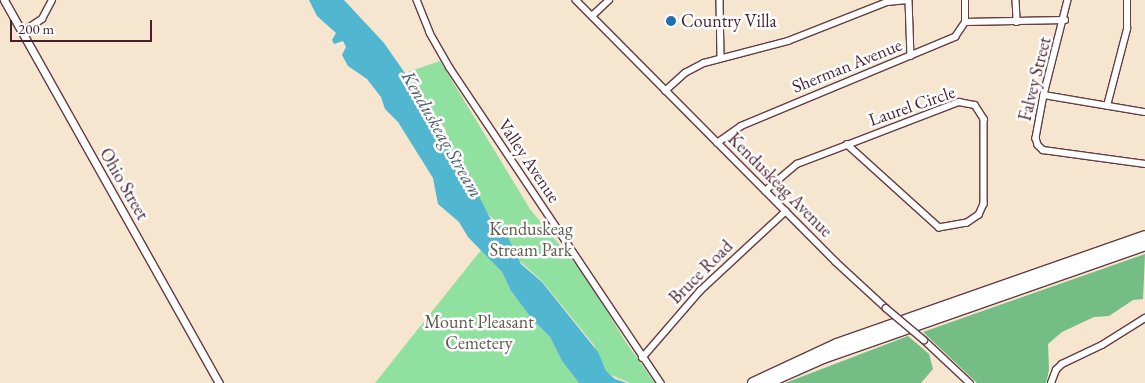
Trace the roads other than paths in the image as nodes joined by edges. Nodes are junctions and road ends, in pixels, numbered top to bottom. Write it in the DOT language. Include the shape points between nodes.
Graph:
graph roads {
  1 [pos="4,0"];
  2 [pos="52,0"];
  3 [pos="417,0"];
  4 [pos="576,0"];
  5 [pos="609,0"];
  6 [pos="720,0"];
  7 [pos="908,0"];
  8 [pos="965,0"];
  9 [pos="1016,0"];
  10 [pos="1068,0"];
  11 [pos="1127,0"];
  12 [pos="592,16"];
  13 [pos="1065,20"];
  14 [pos="966,22"];
  15 [pos="1016,22"];
  16 [pos="22,32"];
  17 [pos="911,56"];
  18 [pos="721,58"];
  19 [pos="665,90"];
  20 [pos="1044,95"];
  21 [pos="1107,106"];
  22 [pos="1145,112"];
  23 [pos="717,143"];
  24 [pos="847,145"];
  25 [pos="1145,164"];
  26 [pos="765,191"];
  27 [pos="786,211"];
  28 [pos="1145,236"];
  29 [pos="1145,245"];
  30 [pos="1145,318"];
  31 [pos="642,358"];
  32 [pos="219,383"];
  33 [pos="661,383"];
  34 [pos="754,383"];
  35 [pos="767,383"];
  36 [pos="970,383"];
  37 [pos="1051,383"];
  1 -- 16 [label="street, Ohio Street"];
  2 -- 16 [label="street" via="42,19"];
  3 -- 31 [label="street, Valley Avenue" via="430,33 450,68"];
  4 -- 12 [label="street, Kenduskeag Avenue"];
  5 -- 12 [label="street"];
  6 -- 18 [label="street"];
  7 -- 17 [label="street"];
  7 -- 18 [label="street" via="887,2 788,41"];
  8 -- 14 [label="street"];
  9 -- 15 [label="street"];
  10 -- 13 [label="street, Falvey Street"];
  11 -- 21 [label="street" via="1128,29"];
  12 -- 19 [label="street, Kenduskeag Avenue"];
  13 -- 15 [label="street"];
  13 -- 20 [label="street, Falvey Street"];
  14 -- 15 [label="street"];
  14 -- 17 [label="street, Sherman Avenue" via="955,37"];
  16 -- 32 [label="street, Ohio Street"];
  17 -- 23 [label="street, Sherman Avenue" via="741,126"];
  18 -- 19 [label="street" via="695,67"];
  19 -- 23 [label="street, Kenduskeag Avenue"];
  20 -- 21 [label="street"];
  20 -- 25 [label="street, Falvey Street" via="1036,138 1043,150"];
  21 -- 22 [label="street"];
  23 -- 26 [label="street, Kenduskeag Avenue"];
  24 -- 24 [label="street, Laurel Circle" via="958,102 975,105 984,119 982,211 967,223 939,228"];
  24 -- 26 [label="street, Laurel Circle" via="797,164"];
  26 -- 27 [label="street, Kenduskeag Avenue"];
  27 -- 31 [label="street, Bruce Road" via="700,290"];
  27 -- 36 [label="street, Kenduskeag Avenue, bridge" via="886,308"];
  28 -- 34 [label="highway" via="837,344"];
  29 -- 35 [label="highway" via="823,358"];
  30 -- 37 [label="street" via="1062,364"];
  31 -- 33 [label="street, Valley Avenue"];
}
